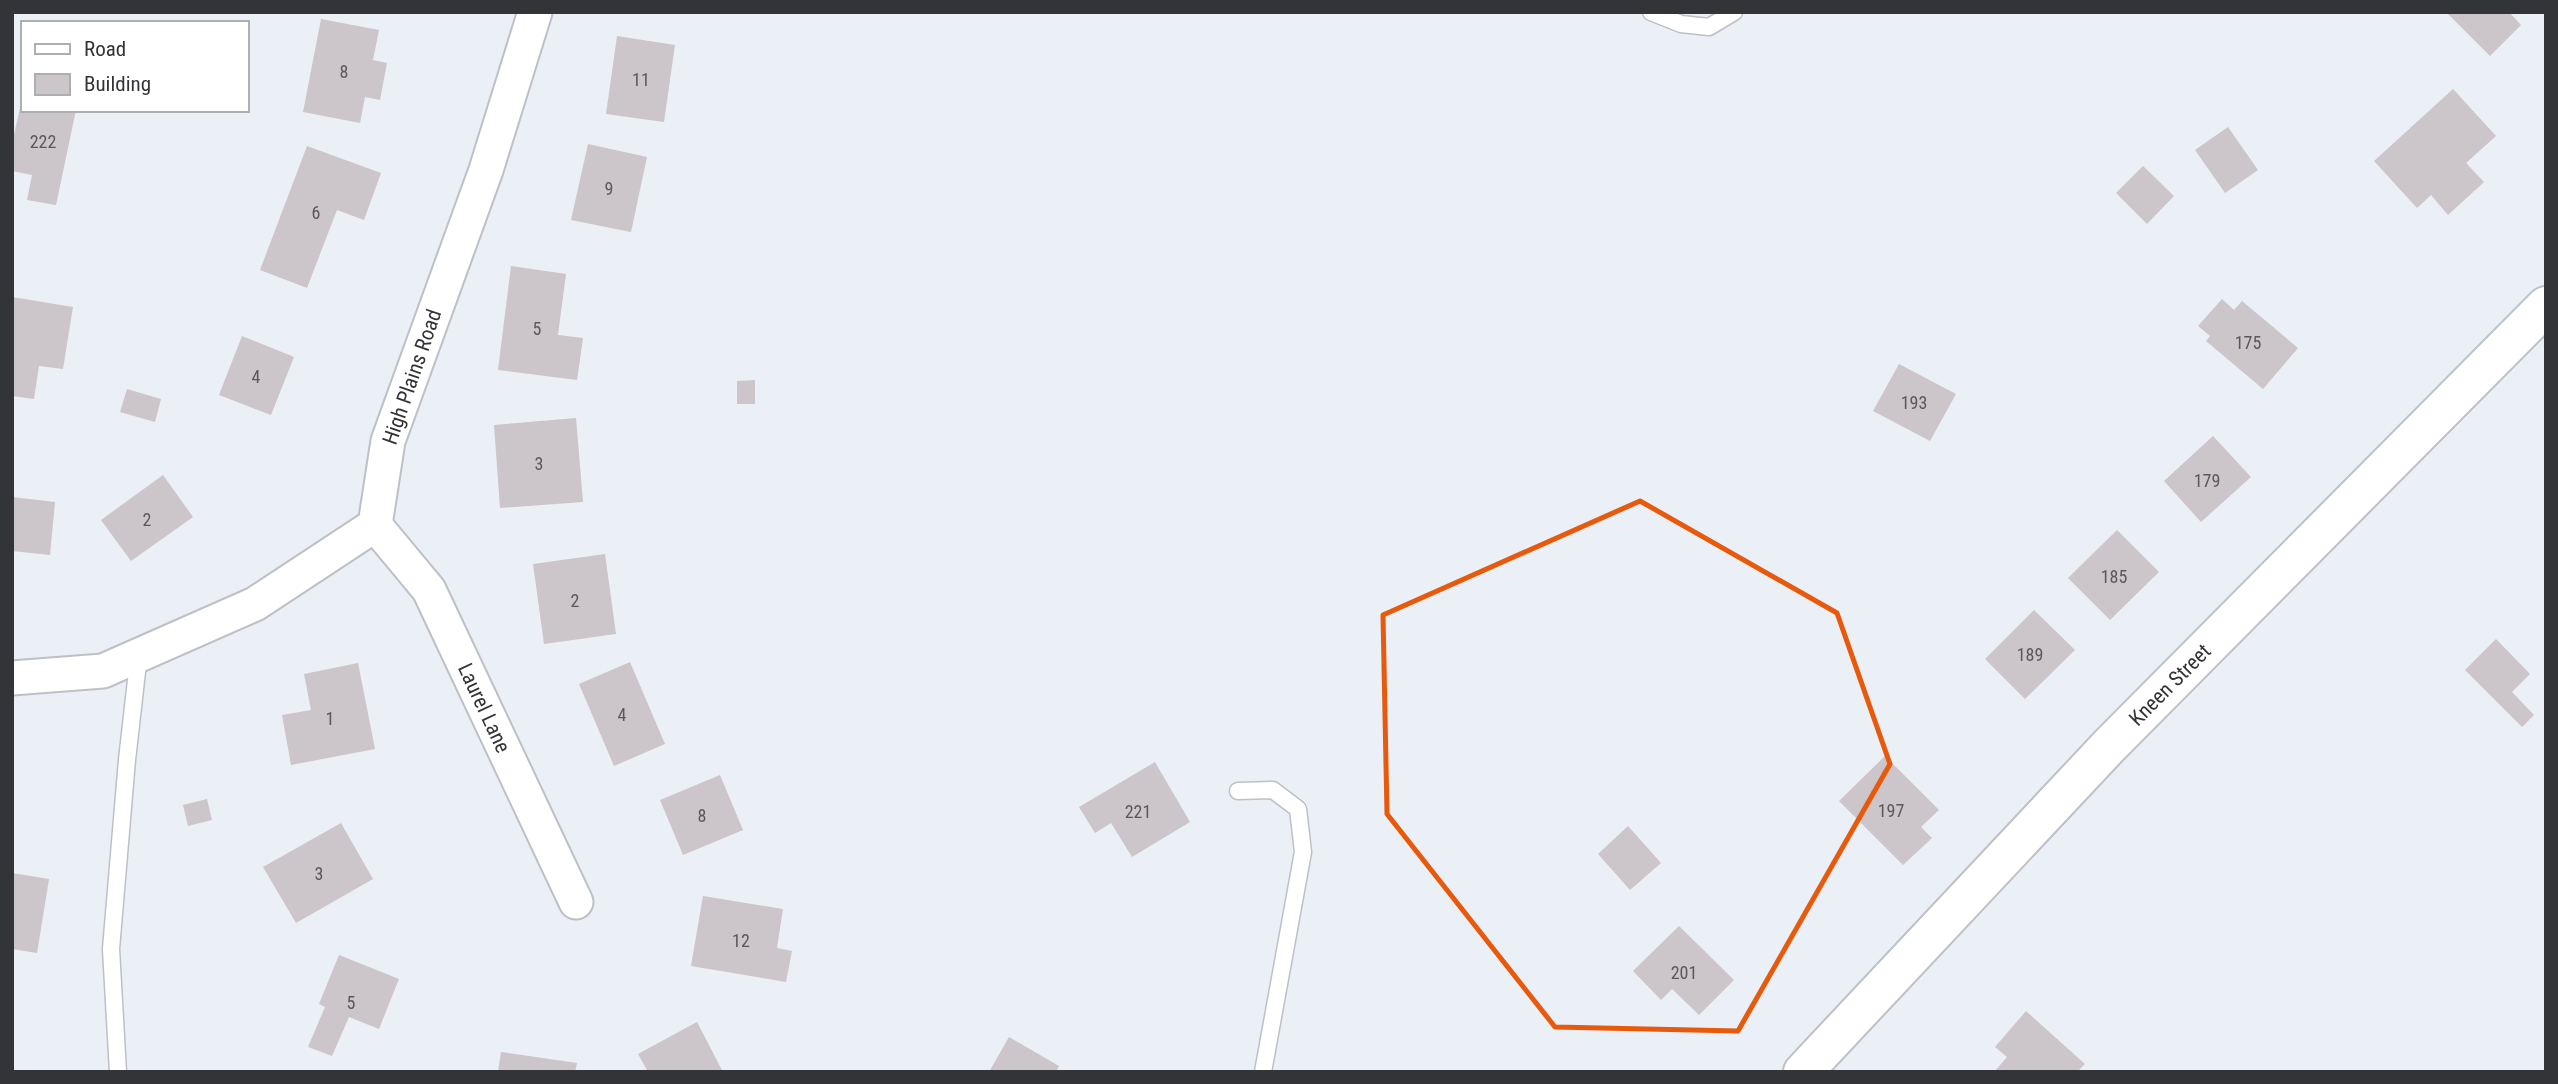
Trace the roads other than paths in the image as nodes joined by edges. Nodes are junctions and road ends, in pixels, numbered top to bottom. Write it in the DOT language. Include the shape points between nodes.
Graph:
graph roads {
  1 [pos="535,12"];
  2 [pos="1651,12"];
  3 [pos="1734,12"];
  4 [pos="2546,306"];
  5 [pos="375,525"];
  6 [pos="139,654"];
  7 [pos="12,678"];
  8 [pos="1238,791"];
  9 [pos="576,902"];
  10 [pos="118,1072"];
  11 [pos="1263,1072"];
  12 [pos="1803,1072"];
  1 -- 5 [label="street, High Plains Road" via="486,170 388,440"];
  2 -- 3 [label="lane" via="1709,27"];
  4 -- 12 [label="street, Kneen Street" via="2109,746"];
  5 -- 6 [label="street" via="255,604"];
  5 -- 9 [label="street, Laurel Lane" via="429,590"];
  6 -- 7 [label="street" via="103,671"];
  6 -- 10 [label="lane" via="111,949"];
  8 -- 11 [label="lane" via="1273,790 1298,808 1303,852"];
}
